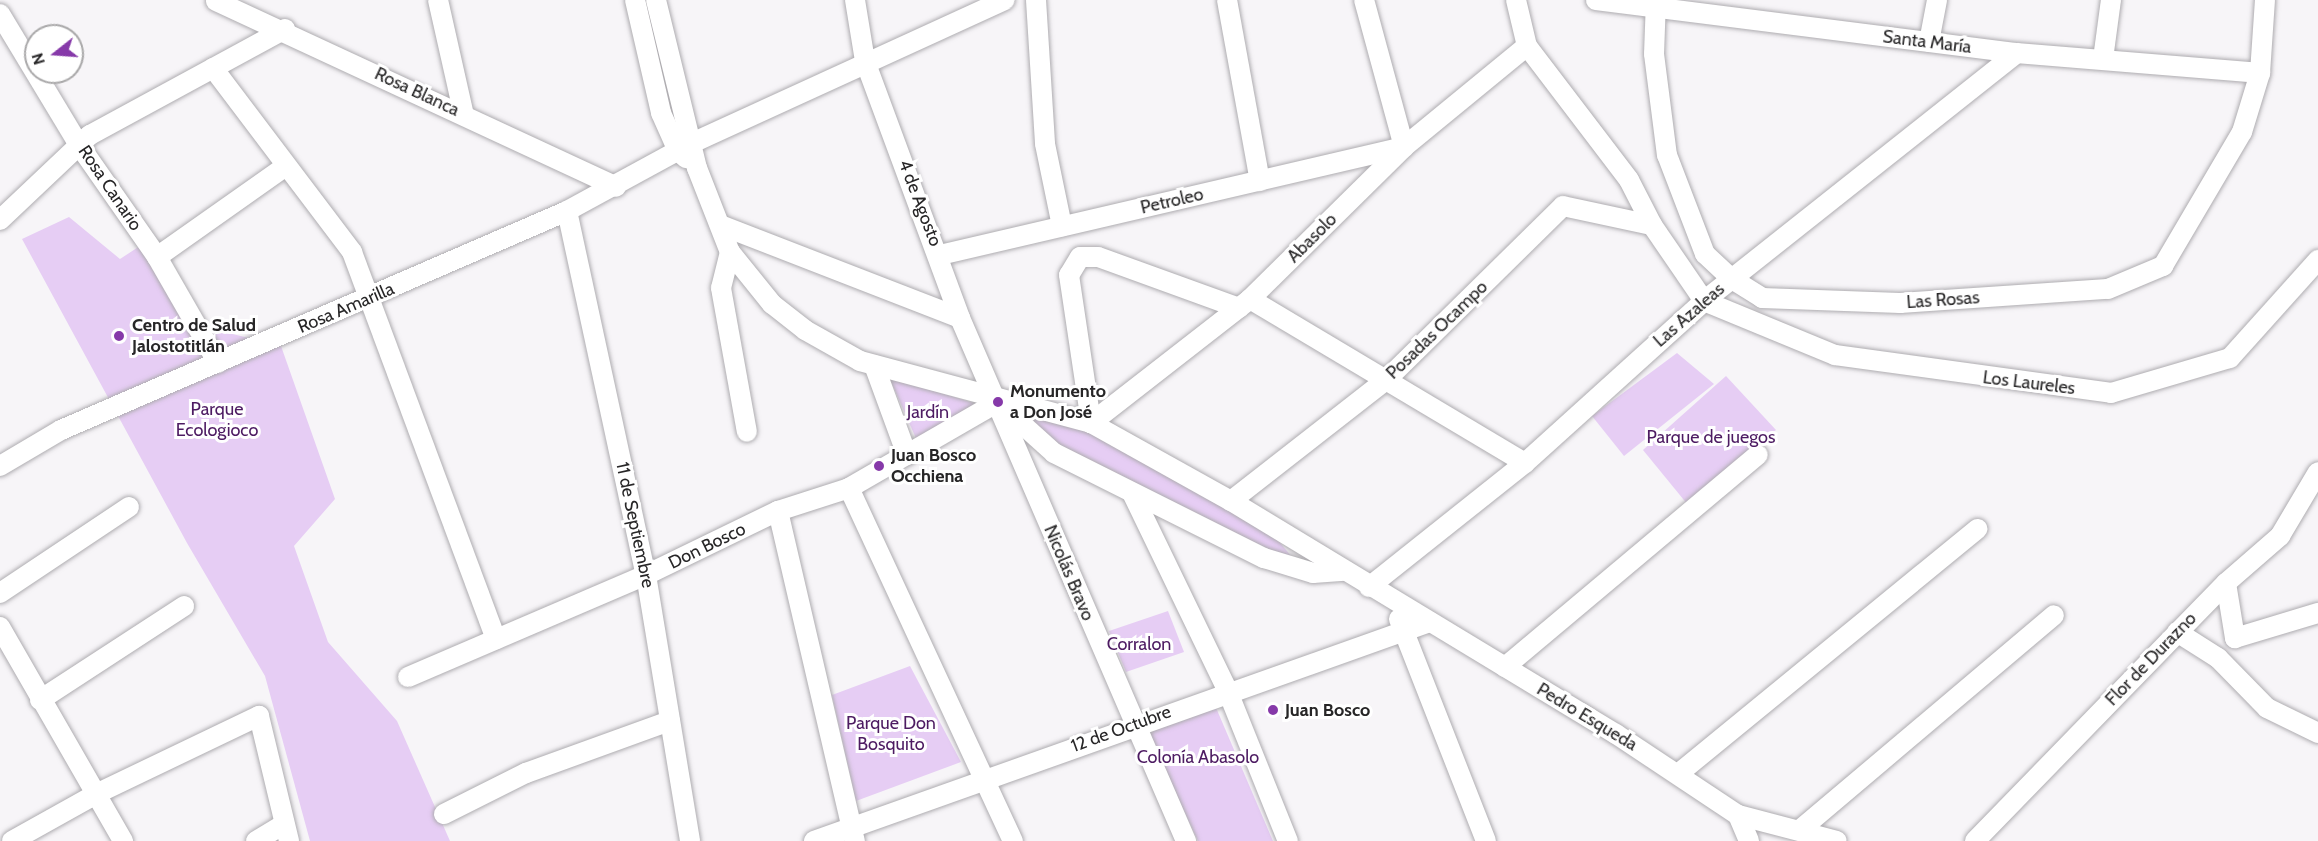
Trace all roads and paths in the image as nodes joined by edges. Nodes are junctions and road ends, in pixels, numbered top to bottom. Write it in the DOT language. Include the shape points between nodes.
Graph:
graph roads {
  1 [pos="216,0"];
  2 [pos="438,0"];
  3 [pos="635,0"];
  4 [pos="656,0"];
  5 [pos="855,0"];
  6 [pos="1005,0"];
  7 [pos="1036,0"];
  8 [pos="1227,0"];
  9 [pos="1364,0"];
  10 [pos="1516,0"];
  11 [pos="1596,0"];
  12 [pos="1937,0"];
  13 [pos="2110,0"];
  14 [pos="2265,0"];
  15 [pos="1655,4"];
  16 [pos="0,15"];
  17 [pos="285,29"];
  18 [pos="1929,42"];
  19 [pos="1527,46"];
  20 [pos="2017,53"];
  21 [pos="2103,59"];
  22 [pos="865,61"];
  23 [pos="213,68"];
  24 [pos="2260,73"];
  25 [pos="464,115"];
  26 [pos="79,145"];
  27 [pos="684,147"];
  28 [pos="1404,147"];
  29 [pos="286,166"];
  30 [pos="1260,181"];
  31 [pos="616,187"];
  32 [pos="567,211"];
  33 [pos="0,220"];
  34 [pos="1652,225"];
  35 [pos="723,226"];
  36 [pos="1062,226"];
  37 [pos="730,252"];
  38 [pos="940,255"];
  39 [pos="157,257"];
  40 [pos="2318,260"];
  41 [pos="1732,279"];
  42 [pos="372,297"];
  43 [pos="1704,301"];
  44 [pos="1244,304"];
  45 [pos="960,318"];
  46 [pos="218,363"];
  47 [pos="874,365"];
  48 [pos="1386,380"];
  49 [pos="998,402"];
  50 [pos="1091,423"];
  51 [pos="747,432"];
  52 [pos="907,455"];
  53 [pos="1758,455"];
  54 [pos="1525,463"];
  55 [pos="0,466"];
  56 [pos="2318,472"];
  57 [pos="849,488"];
  58 [pos="1131,493"];
  59 [pos="1231,501"];
  60 [pos="129,507"];
  61 [pos="778,511"];
  62 [pos="1977,529"];
  63 [pos="1344,571"];
  64 [pos="646,575"];
  65 [pos="2226,583"];
  66 [pos="1369,587"];
  67 [pos="0,593"];
  68 [pos="1391,599"];
  69 [pos="184,606"];
  70 [pos="2318,613"];
  71 [pos="2054,615"];
  72 [pos="1430,622"];
  73 [pos="0,627"];
  74 [pos="1403,631"];
  75 [pos="2177,632"];
  76 [pos="2235,638"];
  77 [pos="496,639"];
  78 [pos="2218,658"];
  79 [pos="1505,667"];
  80 [pos="408,677"];
  81 [pos="1228,692"];
  82 [pos="40,700"];
  83 [pos="670,721"];
  84 [pos="1132,725"];
  85 [pos="2318,733"];
  86 [pos="1678,774"];
  87 [pos="985,779"];
  88 [pos="96,794"];
  89 [pos="444,814"];
  90 [pos="1738,815"];
  91 [pos="1801,829"];
  92 [pos="286,833"];
  93 [pos="854,834"];
  94 [pos="12,841"];
  95 [pos="123,841"];
  96 [pos="256,841"];
  97 [pos="690,841"];
  98 [pos="814,841"];
  99 [pos="1013,841"];
  100 [pos="1186,841"];
  101 [pos="1288,841"];
  102 [pos="1486,841"];
  103 [pos="1749,841"];
  104 [pos="1837,841"];
  105 [pos="1975,841"];
  1 -- 17 [label="street, Rosa Blanca"];
  2 -- 25 [label="street"];
  3 -- 27 [label="street, Pedro Esqueda" via="662,113"];
  4 -- 27 [label="street"];
  5 -- 22 [label="street, 4 de Agosto"];
  6 -- 22 [label="street, Rosa Amarilla"];
  7 -- 36 [label="street" via="1045,144"];
  8 -- 30 [label="street"];
  9 -- 28 [label="street"];
  10 -- 19 [label="street"];
  11 -- 15 [label="street, Santa María"];
  12 -- 18 [label="street"];
  13 -- 21 [label="street"];
  14 -- 24 [label="street, Las Rosas"];
  15 -- 18 [label="street, Santa María"];
  15 -- 41 [label="street, Las Rosas" via="1654,54 1666,155 1705,254"];
  16 -- 26 [label="street, Rosa Canario"];
  17 -- 23 [label="street"];
  17 -- 25 [label="street, Rosa Blanca"];
  18 -- 20 [label="street, Santa María"];
  19 -- 28 [label="street, Abasolo"];
  19 -- 34 [label="street" via="1629,180"];
  20 -- 21 [label="street, Santa María"];
  20 -- 41 [label="street, Las Azaleas"];
  21 -- 24 [label="street, Santa María"];
  22 -- 27 [label="street, Rosa Amarilla"];
  22 -- 38 [label="street, 4 de Agosto"];
  23 -- 26 [label="street"];
  23 -- 29 [label="street"];
  24 -- 41 [label="street, Las Rosas" via="2242,132 2163,266 2108,289 1900,303 1762,298"];
  25 -- 31 [label="street, Rosa Blanca"];
  26 -- 33 [label="street"];
  26 -- 39 [label="street, Rosa Canario"];
  27 -- 31 [label="street, Rosa Amarilla"];
  27 -- 35 [label="street, Pedro Esqueda"];
  28 -- 30 [label="street, Petroleo"];
  28 -- 44 [label="street, Abasolo"];
  29 -- 39 [label="street"];
  29 -- 42 [label="street" via="351,252"];
  30 -- 36 [label="street, Petroleo"];
  31 -- 32 [label="street, Rosa Amarilla"];
  32 -- 42 [label="street, Rosa Amarilla"];
  32 -- 64 [label="street, 11 de Septiembre"];
  34 -- 43 [label="street"];
  34 -- 48 [label="street, Posadas Ocampo" via="1563,206"];
  35 -- 37 [label="street, Pedro Esqueda"];
  35 -- 45 [label="street"];
  36 -- 38 [label="street, Petroleo"];
  37 -- 47 [label="street, Pedro Esqueda" via="772,304 805,330"];
  37 -- 51 [label="street" via="722,288"];
  38 -- 45 [label="street, 4 de Agosto"];
  39 -- 46 [label="street, Rosa Canario"];
  40 -- 43 [label="street, Los Laureles" via="2230,358 2111,393 1835,355"];
  41 -- 43 [label="street, Las Azaleas"];
  42 -- 46 [label="street, Rosa Amarilla"];
  42 -- 77 [label="street"];
  43 -- 54 [label="street, Las Azaleas"];
  44 -- 48 [label="street"];
  44 -- 50 [label="street, Abasolo"];
  44 -- 50 [label="street" via="1098,257 1080,257 1069,275"];
  45 -- 49 [label="street, 4 de Agosto"];
  46 -- 55 [label="street, Rosa Amarilla" via="61,430"];
  47 -- 49 [label="street, Pedro Esqueda"];
  47 -- 52 [label="street"];
  48 -- 54 [label="street"];
  48 -- 59 [label="street, Posadas Ocampo"];
  49 -- 50 [label="street, Pedro Esqueda"];
  49 -- 52 [label="street, Don Bosco"];
  49 -- 58 [label="street, Pedro Esqueda" via="1054,453"];
  49 -- 84 [label="street, Nicolás Bravo"];
  50 -- 59 [label="street, Pedro Esqueda"];
  52 -- 57 [label="street, Don Bosco"];
  53 -- 79 [label="street"];
  54 -- 66 [label="street, Las Azaleas"];
  56 -- 65 [label="street, Flor de Durazno" via="2280,536"];
  57 -- 61 [label="street, Don Bosco"];
  57 -- 87 [label="street"];
  58 -- 63 [label="street, Pedro Esqueda" via="1264,558 1312,573"];
  58 -- 81 [label="street"];
  59 -- 63 [label="street, Pedro Esqueda"];
  60 -- 67 [label="street" via="81,543"];
  61 -- 64 [label="street, Don Bosco"];
  61 -- 93 [label="street"];
  62 -- 86 [label="street"];
  63 -- 66 [label="street, Pedro Esqueda"];
  64 -- 77 [label="street, Don Bosco"];
  64 -- 83 [label="street, 11 de Septiembre"];
  65 -- 75 [label="street, Flor de Durazno"];
  65 -- 76 [label="street"];
  66 -- 68 [label="street, Pedro Esqueda"];
  68 -- 72 [label="street, Pedro Esqueda"];
  68 -- 74 [label="street"];
  69 -- 82 [label="street"];
  70 -- 76 [label="street"];
  71 -- 91 [label="street"];
  72 -- 74 [label="street, 12 de Octubre"];
  72 -- 79 [label="street, Pedro Esqueda"];
  73 -- 82 [label="street"];
  74 -- 81 [label="street, 12 de Octubre"];
  74 -- 102 [label="street"];
  75 -- 78 [label="street"];
  75 -- 105 [label="street, Flor de Durazno"];
  76 -- 78 [label="street"];
  77 -- 80 [label="street, Don Bosco"];
  78 -- 85 [label="street" via="2267,708"];
  79 -- 86 [label="street, Pedro Esqueda"];
  81 -- 84 [label="street, 12 de Octubre"];
  81 -- 101 [label="street"];
  82 -- 88 [label="street"];
  83 -- 89 [label="street" via="526,773"];
  83 -- 97 [label="street, 11 de Septiembre"];
  84 -- 87 [label="street, 12 de Octubre"];
  84 -- 100 [label="street, Nicolás Bravo"];
  86 -- 90 [label="street, Pedro Esqueda"];
  87 -- 93 [label="street, 12 de Octubre"];
  87 -- 99 [label="street"];
  88 -- 92 [label="street" via="259,717"];
  88 -- 94 [label="street"];
  88 -- 95 [label="street"];
  90 -- 91 [label="street, Pedro Esqueda"];
  90 -- 103 [label="street"];
  91 -- 104 [label="street, Pedro Esqueda"];
  92 -- 96 [label="street"];
  93 -- 98 [label="street, 12 de Octubre"];
}
